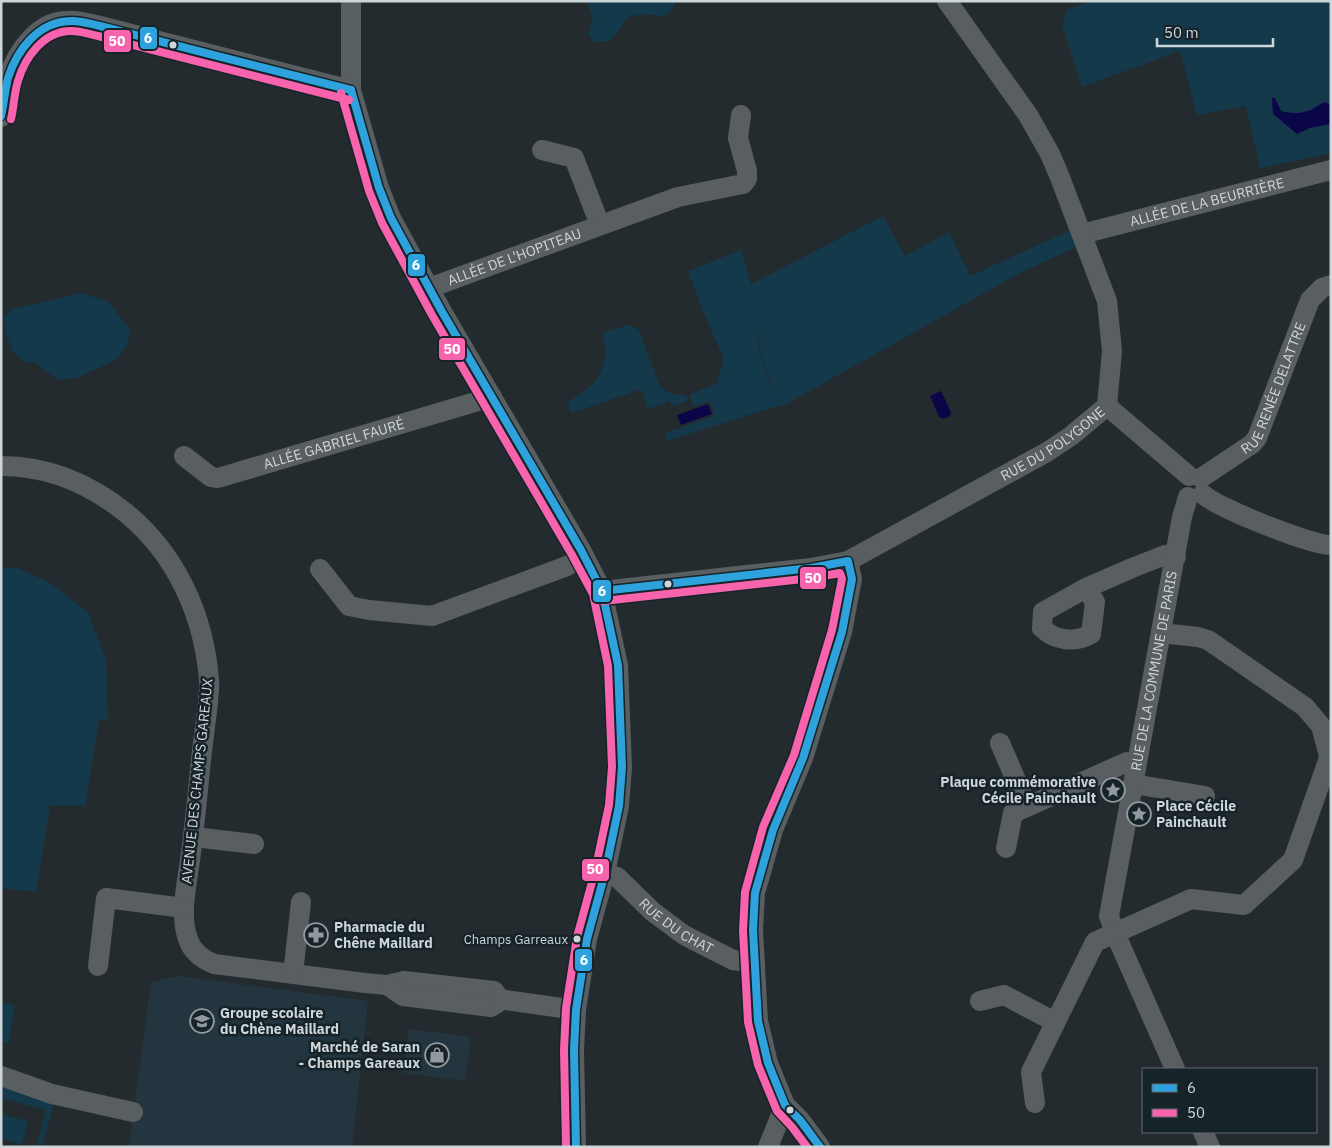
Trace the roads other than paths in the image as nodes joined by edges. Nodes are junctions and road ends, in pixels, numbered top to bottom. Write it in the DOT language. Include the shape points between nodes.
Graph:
graph roads {
  1 [pos="351,1"];
  2 [pos="947,1"];
  3 [pos="351,90"];
  4 [pos="741,115"];
  5 [pos="1,117"];
  6 [pos="542,150"];
  7 [pos="1331,170"];
  8 [pos="600,225"];
  9 [pos="1082,234"];
  10 [pos="1331,285"];
  11 [pos="429,288"];
  12 [pos="492,397"];
  13 [pos="1107,406"];
  14 [pos="184,456"];
  15 [pos="1,466"];
  16 [pos="1195,486"];
  17 [pos="1331,545"];
  18 [pos="584,556"];
  19 [pos="1176,557"];
  20 [pos="848,561"];
  21 [pos="320,569"];
  22 [pos="1086,588"];
  23 [pos="602,591"];
  24 [pos="1161,633"];
  25 [pos="1000,743"];
  26 [pos="1137,763"];
  27 [pos="1133,784"];
  28 [pos="1205,796"];
  29 [pos="1027,806"];
  30 [pos="194,837"];
  31 [pos="254,844"];
  32 [pos="1006,848"];
  33 [pos="605,873"];
  34 [pos="300,902"];
  35 [pos="184,908"];
  36 [pos="1115,933"];
  37 [pos="755,963"];
  38 [pos="98,966"];
  39 [pos="293,974"];
  40 [pos="980,1001"];
  41 [pos="576,1010"];
  42 [pos="1054,1022"];
  43 [pos="1176,1068"];
  44 [pos="1,1076"];
  45 [pos="1035,1103"];
  46 [pos="785,1105"];
  47 [pos="133,1112"];
  48 [pos="1203,1133"];
  49 [pos="576,1147"];
  50 [pos="768,1147"];
  51 [pos="820,1147"];
  52 [pos="1210,1147"];
  1 -- 3 [label="street"];
  2 -- 9 [label="street, RUE DU POLYGONE" via="1040,136"];
  3 -- 5 [label="street" via="66,20 40,30 24,46 8,79"];
  3 -- 11 [label="street" via="379,188 391,218"];
  4 -- 8 [label="street, ALLÉE DE L'HOPITEAU" via="738,138 747,179 743,184 678,197"];
  6 -- 8 [label="street, ALLÉE DE L'HOPITEAU" via="574,158"];
  7 -- 9 [label="street, ALLÉE DE LA BEURRIÈRE"];
  8 -- 11 [label="street, ALLÉE DE L'HOPITEAU"];
  9 -- 13 [label="street, RUE DU POLYGONE" via="1110,315 1112,351"];
  10 -- 16 [label="street, RUE RENÉE DELATTRE" via="1322,288 1310,300 1257,438"];
  11 -- 12 [label="street"];
  12 -- 14 [label="street, ALLÉE GABRIEL FAURÉ" via="218,478 211,477"];
  12 -- 18 [label="street"];
  13 -- 16 [label="street"];
  13 -- 20 [label="street, RUE DU POLYGONE" via="1047,452"];
  15 -- 30 [label="street, AVENUE DES CHAMPS GAREAUX" via="61,475 82,483 118,506 166,555 190,598 203,640 210,682"];
  16 -- 17 [label="street" via="1214,502 1318,544"];
  16 -- 19 [label="street, RUE DE LA COMMUNE DE PARIS" via="1182,517"];
  18 -- 21 [label="street" via="566,566 428,616 348,606"];
  18 -- 23 [label="street"];
  19 -- 22 [label="street" via="1165,555"];
  19 -- 24 [label="street, RUE DE LA COMMUNE DE PARIS"];
  20 -- 23 [label="street, RUE DU POLYGONE"];
  20 -- 37 [label="street" via="852,579 842,632 803,758 772,830 755,892"];
  23 -- 33 [label="street" via="618,666 622,768 619,806"];
  24 -- 26 [label="street, RUE DE LA COMMUNE DE PARIS"];
  24 -- 36 [label="street" via="1208,640 1305,707 1321,726 1329,758 1293,860 1244,905 1191,899"];
  25 -- 29 [label="street"];
  26 -- 27 [label="street, RUE DE LA COMMUNE DE PARIS"];
  26 -- 29 [label="street" via="1127,762"];
  27 -- 28 [label="street"];
  27 -- 36 [label="street, RUE DE LA COMMUNE DE PARIS" via="1109,916"];
  29 -- 32 [label="street" via="1013,813"];
  30 -- 31 [label="street"];
  30 -- 35 [label="street, AVENUE DES CHAMPS GAREAUX"];
  33 -- 37 [label="street, RUE DU CHAT" via="617,877 653,912 684,935 733,960"];
  33 -- 41 [label="street" via="587,939"];
  34 -- 39 [label="street"];
  35 -- 38 [label="street" via="106,898"];
  35 -- 39 [label="street, AVENUE DES CHAMPS GAREAUX" via="188,940 194,952 206,960 214,964"];
  36 -- 42 [label="street" via="1095,942"];
  36 -- 43 [label="street, RUE DE LA COMMUNE DE PARIS"];
  37 -- 46 [label="street" via="758,1021 768,1063"];
  39 -- 41 [label="street, AVENUE DES CHAMPS GAREAUX" via="386,985 404,980 494,991 498,999"];
  40 -- 42 [label="street" via="1004,995"];
  41 -- 49 [label="street"];
  42 -- 45 [label="street" via="1031,1072"];
  44 -- 47 [label="street" via="52,1094"];
  46 -- 50 [label="street"];
  46 -- 51 [label="street"];
  48 -- 52 [label="street"];
}
